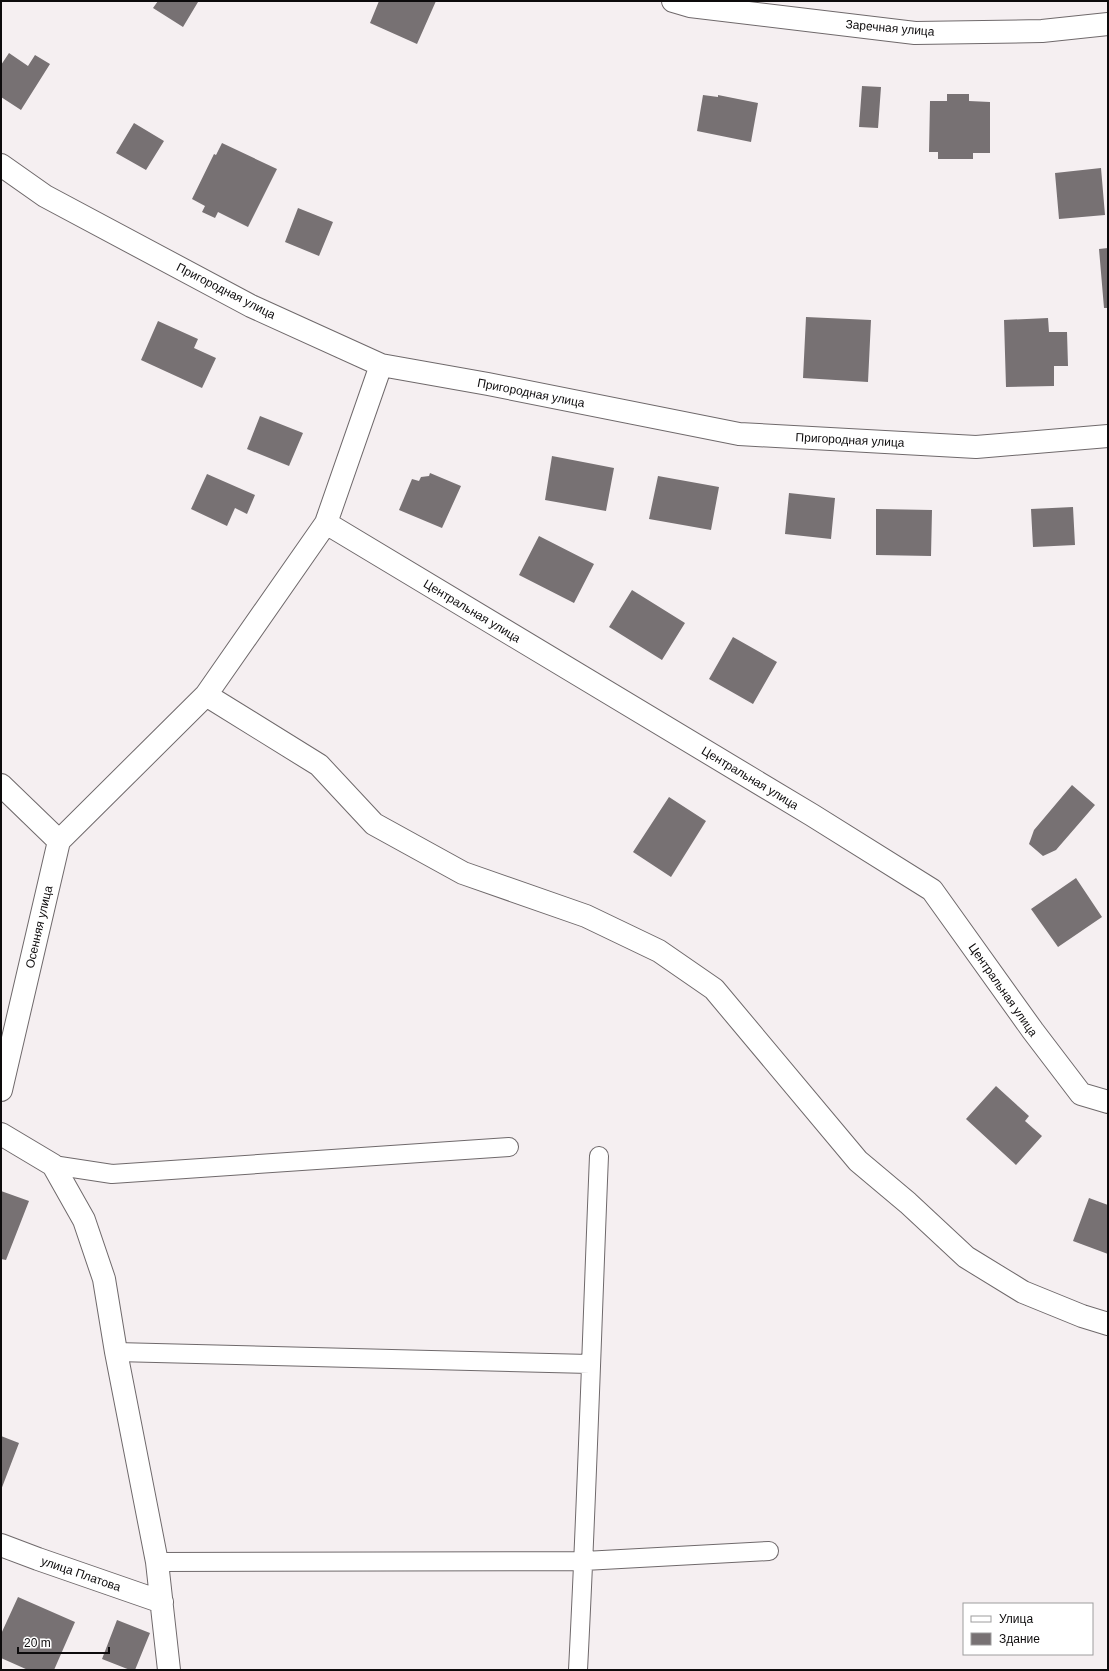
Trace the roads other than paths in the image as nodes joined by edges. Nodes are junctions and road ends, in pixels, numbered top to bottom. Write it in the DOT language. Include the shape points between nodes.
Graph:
graph roads {
  1 [pos="674,1"];
  2 [pos="1108,24"];
  3 [pos="1,165"];
  4 [pos="381,365"];
  5 [pos="1108,436"];
  6 [pos="326,523"];
  7 [pos="206,695"];
  8 [pos="1,785"];
  9 [pos="59,841"];
  10 [pos="1,1090"];
  11 [pos="1108,1102"];
  12 [pos="1,1134"];
  13 [pos="509,1147"];
  14 [pos="599,1156"];
  15 [pos="53,1165"];
  16 [pos="1108,1324"];
  17 [pos="116,1352"];
  18 [pos="590,1364"];
  19 [pos="1,1545"];
  20 [pos="769,1551"];
  21 [pos="584,1561"];
  22 [pos="156,1562"];
  23 [pos="162,1602"];
  24 [pos="169,1670"];
  25 [pos="578,1670"];
  1 -- 2 [label="street, Заречная улица" via="690,6 915,33 1042,31"];
  3 -- 4 [label="street, Пригородная улица" via="45,196 244,302"];
  4 -- 5 [label="street, Пригородная улица" via="738,434 976,447"];
  4 -- 6 [label="street"];
  6 -- 7 [label="street"];
  6 -- 11 [label="street, Центральная улица" via="932,890 1033,1032 1081,1094"];
  7 -- 9 [label="street"];
  7 -- 16 [label="street" via="319,766 374,824 463,873 586,916 659,952 714,989 858,1161 966,1257 1023,1292"];
  8 -- 9 [label="street"];
  9 -- 10 [label="street, Осенняя улица"];
  12 -- 15 [label="street"];
  13 -- 15 [label="lane" via="112,1174"];
  14 -- 18 [label="lane"];
  15 -- 17 [label="street" via="84,1220 104,1280"];
  17 -- 18 [label="lane"];
  17 -- 22 [label="street"];
  18 -- 21 [label="lane"];
  19 -- 23 [label="street, улица Платова"];
  20 -- 21 [label="lane"];
  21 -- 22 [label="lane"];
  21 -- 25 [label="lane"];
  22 -- 23 [label="street"];
  23 -- 24 [label="street"];
}
